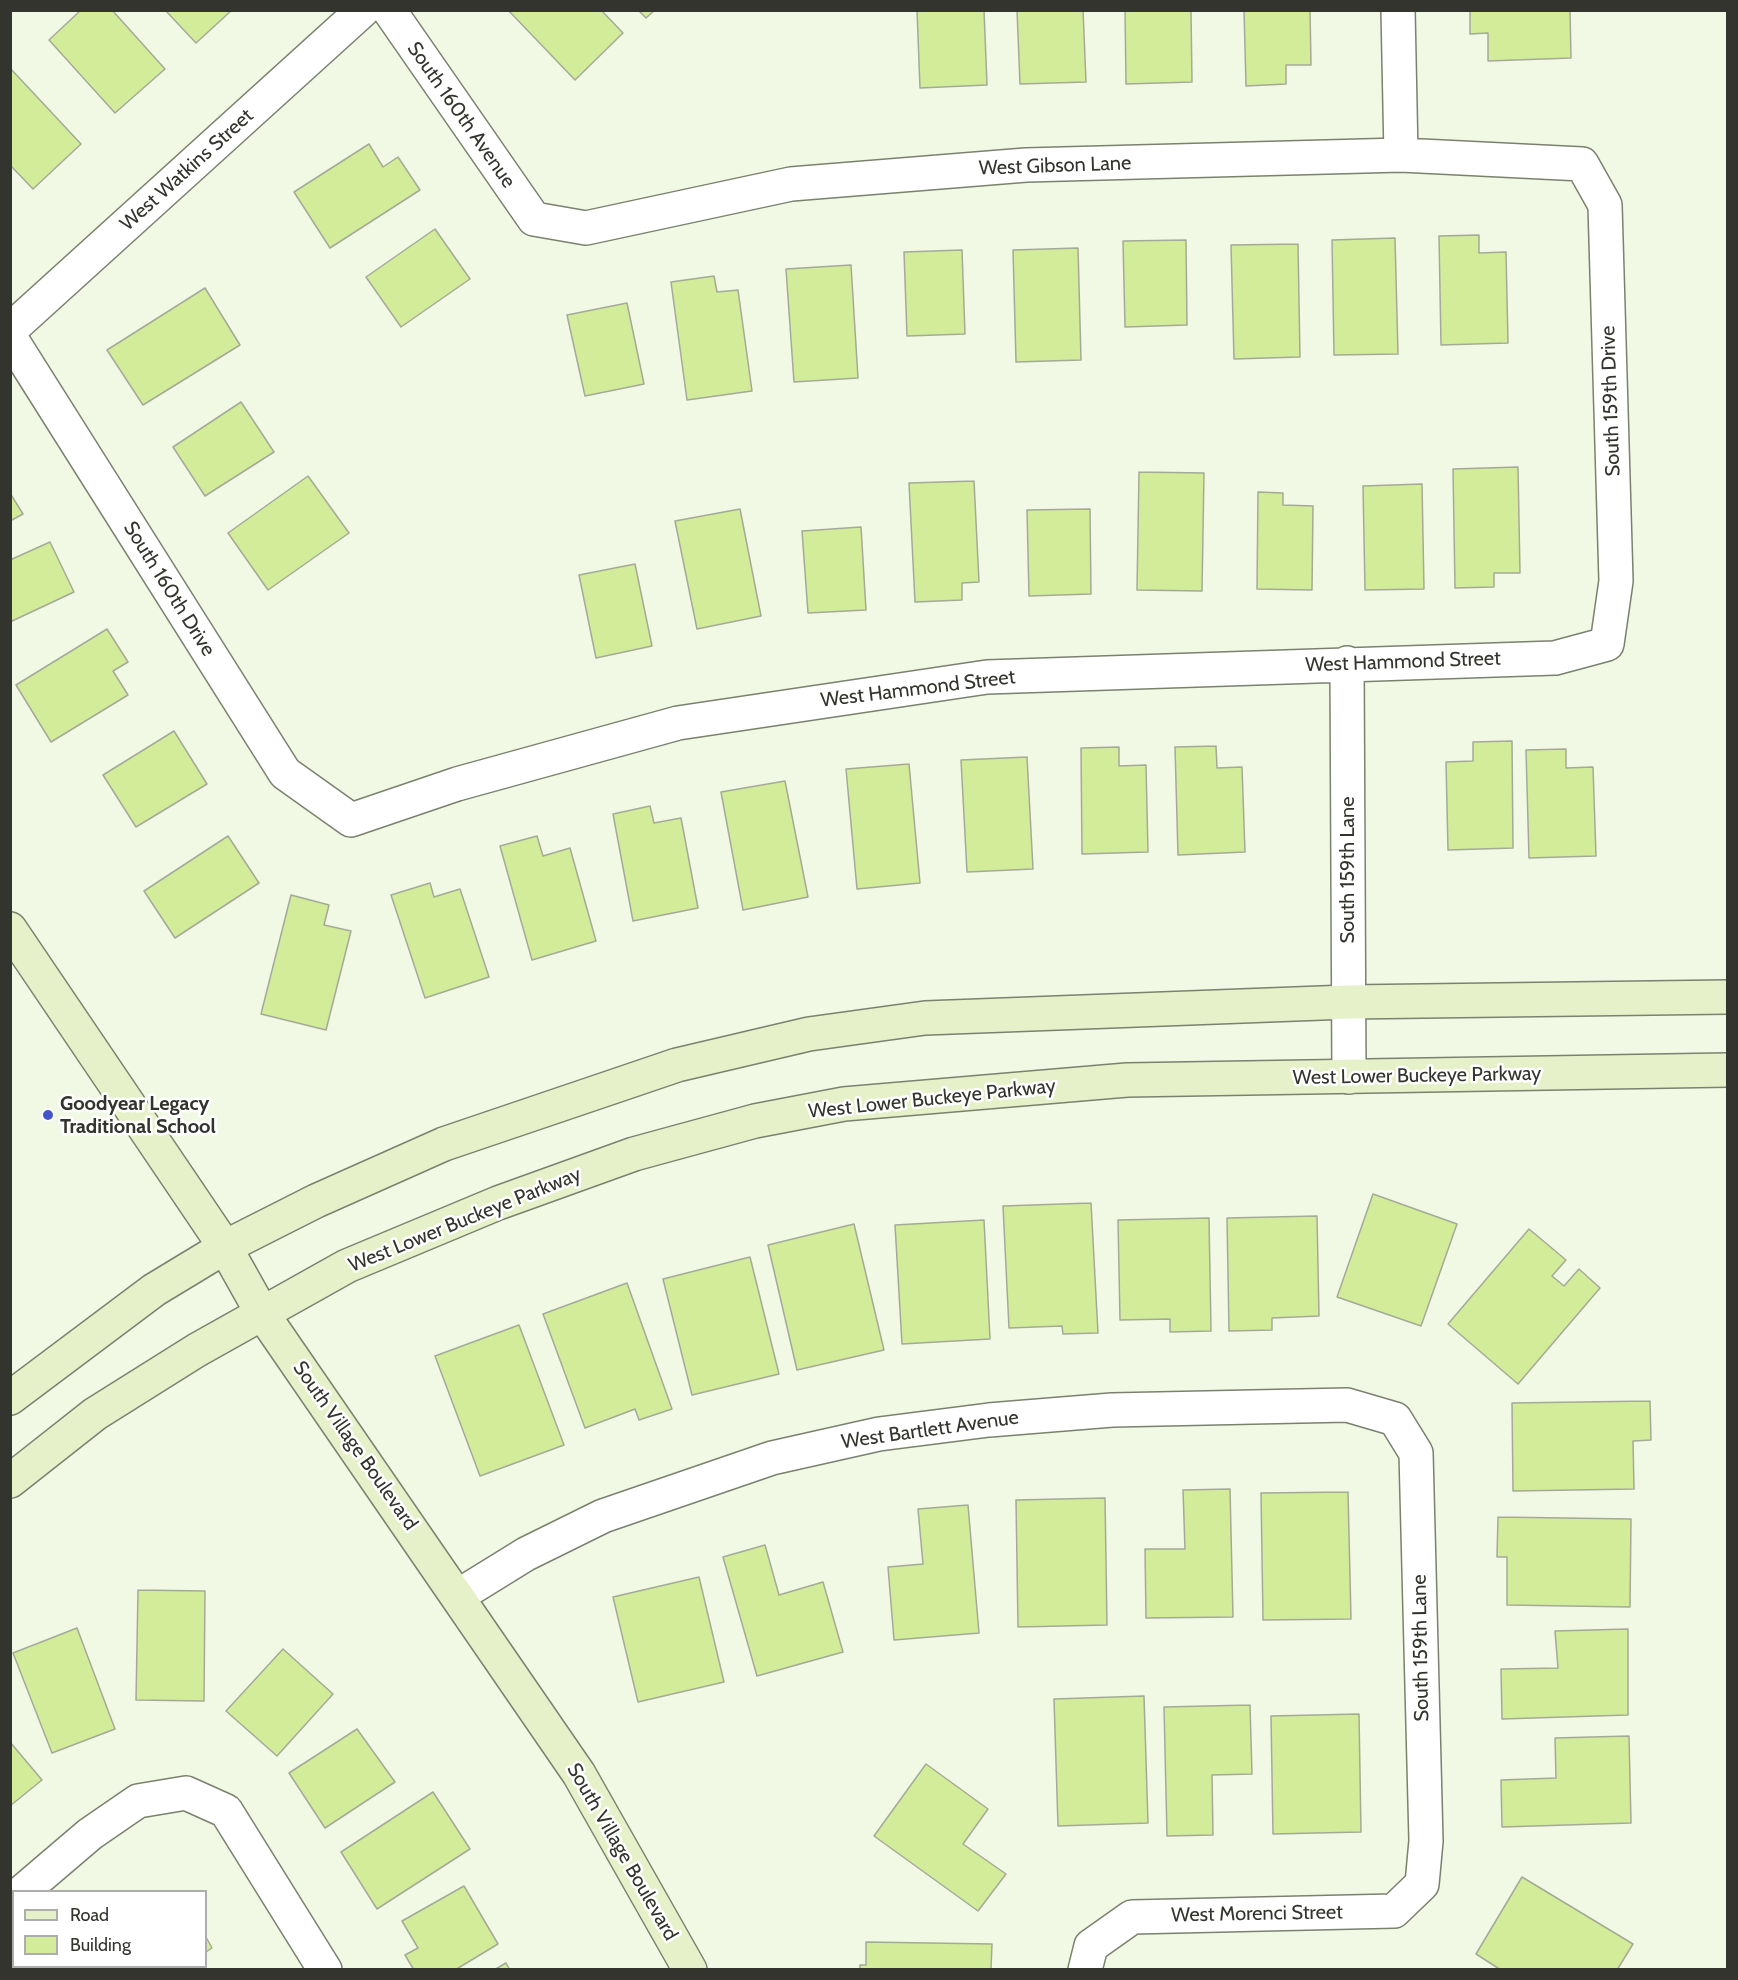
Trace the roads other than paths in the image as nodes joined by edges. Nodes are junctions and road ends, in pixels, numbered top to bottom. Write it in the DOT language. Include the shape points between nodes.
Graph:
graph roads {
  1 [pos="363,10"];
  2 [pos="389,10"];
  3 [pos="1398,10"];
  4 [pos="1401,155"];
  5 [pos="1582,164"];
  6 [pos="534,219"];
  7 [pos="10,330"];
  8 [pos="10,337"];
  9 [pos="1607,644"];
  10 [pos="1347,663"];
  11 [pos="351,820"];
  12 [pos="10,928"];
  13 [pos="1728,996"];
  14 [pos="1348,1002"];
  15 [pos="1728,1070"];
  16 [pos="1349,1077"];
  17 [pos="225,1247"];
  18 [pos="262,1313"];
  19 [pos="10,1398"];
  20 [pos="1395,1419"];
  21 [pos="10,1480"];
  22 [pos="458,1596"];
  23 [pos="1422,1884"];
  24 [pos="24,1890"];
  25 [pos="1088,1958"];
  26 [pos="326,1970"];
  27 [pos="690,1970"];
  1 -- 7 [label="street, West Watkins Street"];
  2 -- 6 [label="street, South 160th Avenue"];
  3 -- 4 [label="street"];
  4 -- 5 [label="street, West Gibson Lane"];
  4 -- 6 [label="street, West Gibson Lane" via="1026,165 791,184 586,228"];
  5 -- 9 [label="street, South 159th Drive" via="1605,205 1616,580"];
  8 -- 11 [label="street, South 160th Drive" via="285,773"];
  9 -- 10 [label="street, West Hammond Street" via="1555,658"];
  10 -- 11 [label="street, West Hammond Street" via="987,677 678,723 457,784"];
  10 -- 14 [label="street, South 159th Lane"];
  12 -- 17 [label="main road, South Village Boulevard"];
  13 -- 14 [label="main road"];
  14 -- 16 [label="street, South 159th Lane"];
  14 -- 17 [label="main road" via="925,1018 809,1034 677,1065 485,1129 316,1201"];
  15 -- 16 [label="main road, West Lower Buckeye Parkway"];
  16 -- 18 [label="main road, West Lower Buckeye Parkway" via="1126,1080 844,1104 755,1121 634,1154 498,1203 347,1266"];
  17 -- 18 [label="main road, South Village Boulevard"];
  17 -- 19 [label="main road" via="154,1290"];
  18 -- 21 [label="main road, West Lower Buckeye Parkway" via="94,1414"];
  18 -- 22 [label="main road, South Village Boulevard"];
  20 -- 22 [label="street, West Bartlett Avenue" via="1347,1405 1112,1410 879,1434 772,1458 603,1516 526,1554"];
  20 -- 23 [label="street, South 159th Lane" via="1416,1453 1426,1841"];
  22 -- 27 [label="main road, South Village Boulevard" via="579,1774"];
  23 -- 25 [label="street, West Morenci Street" via="1394,1911 1132,1917"];
  24 -- 26 [label="street" via="90,1834 138,1802 186,1793 226,1811"];
}
